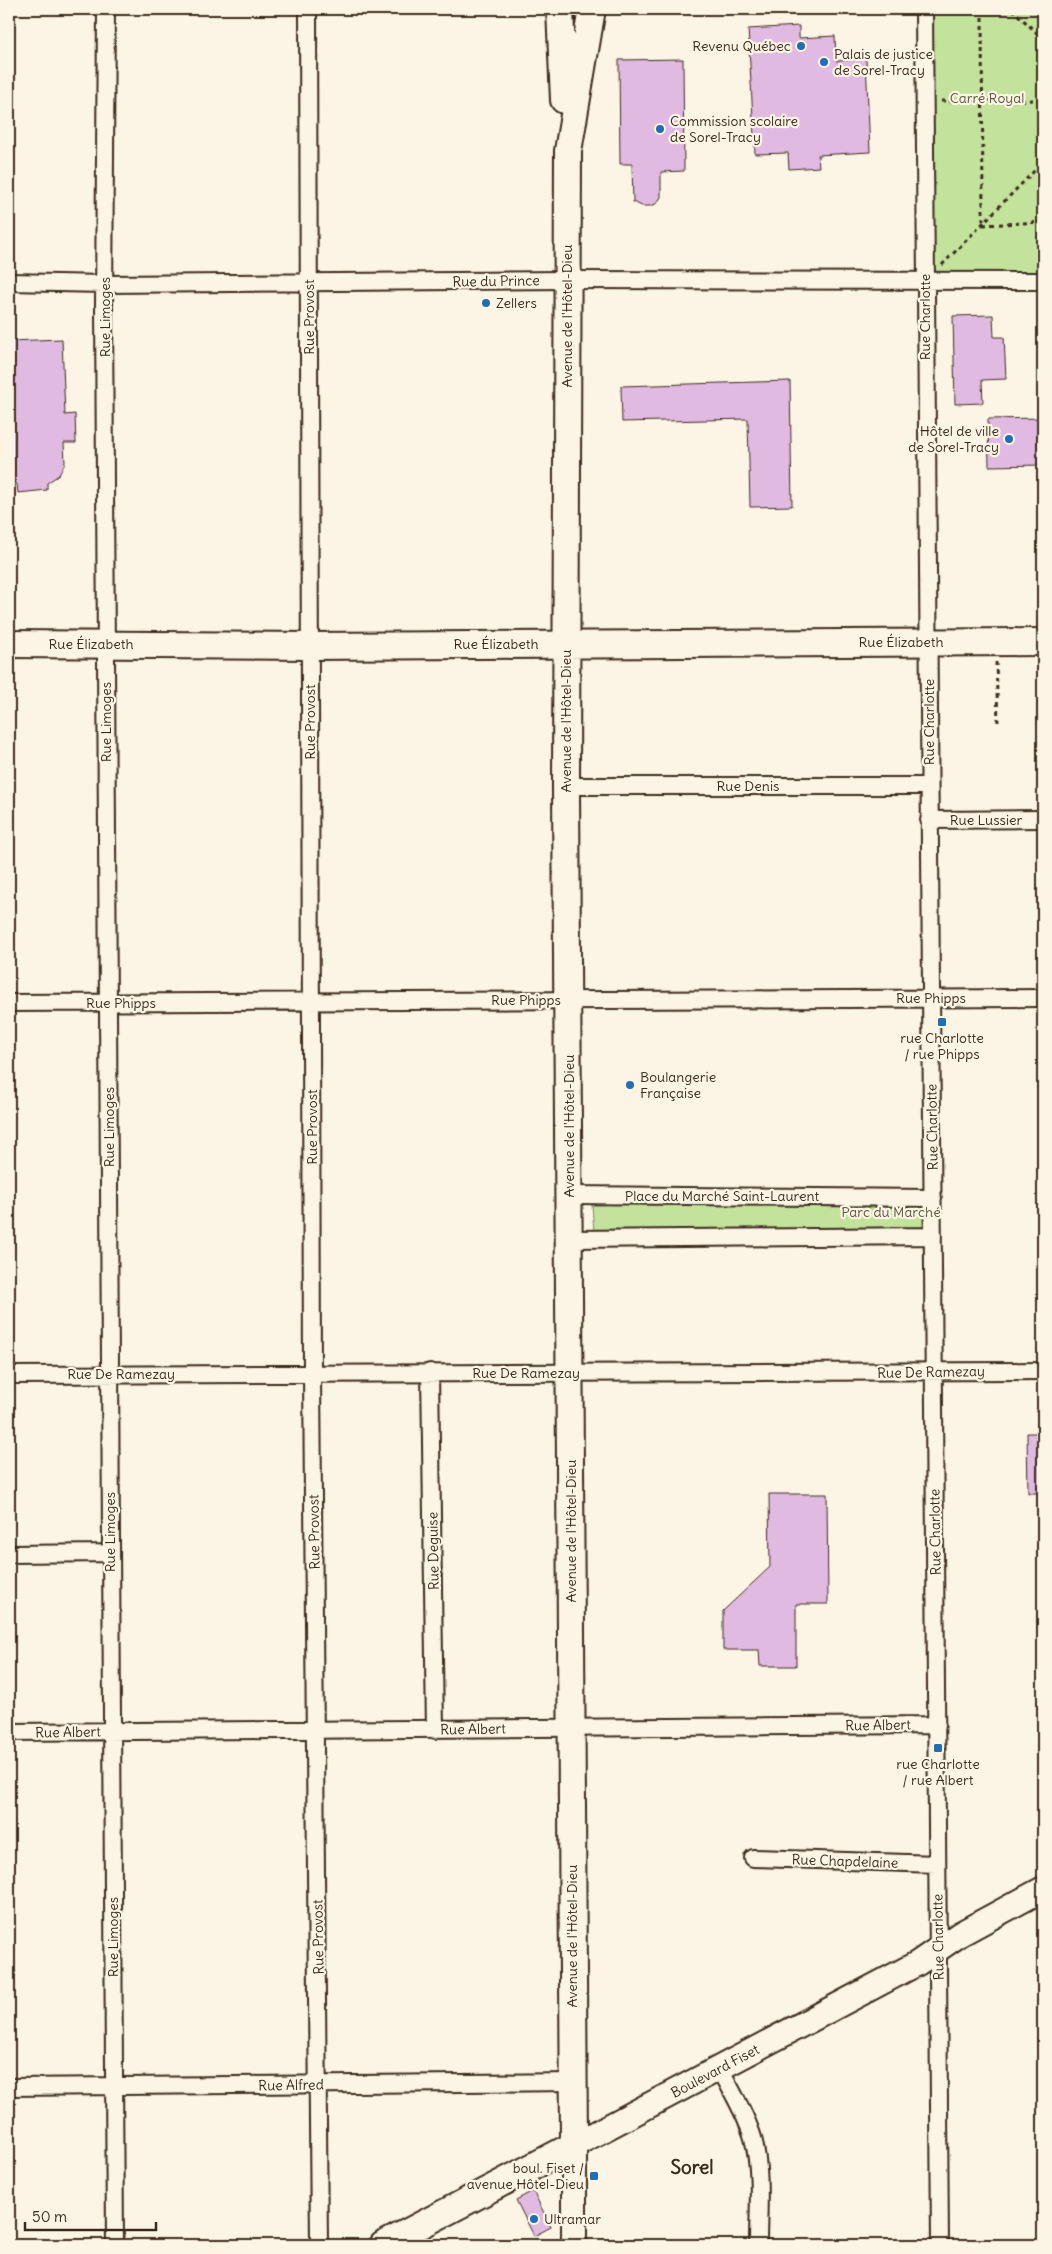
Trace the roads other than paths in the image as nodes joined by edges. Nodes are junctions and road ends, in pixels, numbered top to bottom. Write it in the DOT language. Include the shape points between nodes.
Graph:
graph roads {
  1 [pos="106,9"];
  2 [pos="308,9"];
  3 [pos="560,9"];
  4 [pos="592,9"];
  5 [pos="924,9"];
  6 [pos="573,119"];
  7 [pos="567,280"];
  8 [pos="925,281"];
  9 [pos="1043,281"];
  10 [pos="9,282"];
  11 [pos="309,283"];
  12 [pos="105,284"];
  13 [pos="928,642"];
  14 [pos="1043,642"];
  15 [pos="9,644"];
  16 [pos="106,644"];
  17 [pos="566,644"];
  18 [pos="309,646"];
  19 [pos="566,786"];
  20 [pos="929,786"];
  21 [pos="1043,819"];
  22 [pos="929,820"];
  23 [pos="931,998"];
  24 [pos="1043,998"];
  25 [pos="568,1000"];
  26 [pos="312,1001"];
  27 [pos="9,1003"];
  28 [pos="108,1004"];
  29 [pos="570,1195"];
  30 [pos="934,1198"];
  31 [pos="933,1236"];
  32 [pos="570,1239"];
  33 [pos="1043,1371"];
  34 [pos="430,1372"];
  35 [pos="934,1372"];
  36 [pos="312,1373"];
  37 [pos="570,1373"];
  38 [pos="109,1374"];
  39 [pos="9,1375"];
  40 [pos="110,1553"];
  41 [pos="9,1554"];
  42 [pos="937,1725"];
  43 [pos="572,1728"];
  44 [pos="315,1730"];
  45 [pos="435,1730"];
  46 [pos="9,1732"];
  47 [pos="112,1732"];
  48 [pos="753,1858"];
  49 [pos="937,1864"];
  50 [pos="1043,1889"];
  51 [pos="938,1949"];
  52 [pos="720,2068"];
  53 [pos="573,2082"];
  54 [pos="319,2084"];
  55 [pos="114,2086"];
  56 [pos="9,2087"];
  57 [pos="574,2145"];
  58 [pos="115,2245"];
  59 [pos="319,2245"];
  60 [pos="383,2245"];
  61 [pos="574,2245"];
  62 [pos="758,2245"];
  63 [pos="940,2245"];
  1 -- 12 [label="street, Rue Limoges"];
  2 -- 11 [label="street, Rue Provost"];
  3 -- 6 [label="main road" via="565,102"];
  4 -- 6 [label="main road, Avenue de l'Hôtel-Dieu"];
  5 -- 8 [label="street, Rue Charlotte"];
  6 -- 7 [label="main road, Avenue de l'Hôtel-Dieu" via="568,151"];
  7 -- 8 [label="street, Rue du Prince"];
  7 -- 11 [label="street, Rue du Prince"];
  7 -- 17 [label="main road, Avenue de l'Hôtel-Dieu"];
  8 -- 9 [label="street, Rue du Prince"];
  8 -- 13 [label="street, Rue Charlotte"];
  10 -- 12 [label="street, Rue du Prince"];
  11 -- 12 [label="street, Rue du Prince"];
  11 -- 18 [label="street, Rue Provost"];
  12 -- 16 [label="street, Rue Limoges"];
  13 -- 14 [label="main road, Rue Élizabeth"];
  13 -- 17 [label="main road, Rue Élizabeth"];
  13 -- 20 [label="street, Rue Charlotte"];
  15 -- 16 [label="main road, Rue Élizabeth"];
  16 -- 18 [label="main road, Rue Élizabeth"];
  16 -- 28 [label="street, Rue Limoges"];
  17 -- 18 [label="main road, Rue Élizabeth"];
  17 -- 19 [label="main road, Avenue de l'Hôtel-Dieu"];
  18 -- 26 [label="street, Rue Provost"];
  19 -- 20 [label="street, Rue Denis"];
  19 -- 25 [label="main road, Avenue de l'Hôtel-Dieu"];
  20 -- 22 [label="street, Rue Charlotte"];
  21 -- 22 [label="street, Rue Lussier"];
  22 -- 23 [label="street, Rue Charlotte"];
  23 -- 24 [label="street, Rue Phipps"];
  23 -- 25 [label="street, Rue Phipps"];
  23 -- 30 [label="street, Rue Charlotte"];
  25 -- 26 [label="street, Rue Phipps"];
  25 -- 29 [label="main road, Avenue de l'Hôtel-Dieu"];
  26 -- 28 [label="street, Rue Phipps"];
  26 -- 36 [label="street, Rue Provost"];
  27 -- 28 [label="street, Rue Phipps"];
  28 -- 38 [label="street, Rue Limoges"];
  29 -- 30 [label="street, Place du Marché Saint-Laurent"];
  29 -- 32 [label="main road, Avenue de l'Hôtel-Dieu"];
  30 -- 31 [label="street, Rue Charlotte"];
  31 -- 32 [label="street"];
  31 -- 35 [label="street, Rue Charlotte"];
  32 -- 37 [label="main road, Avenue de l'Hôtel-Dieu"];
  33 -- 35 [label="street, Rue De Ramezay"];
  34 -- 36 [label="street, Rue De Ramezay"];
  34 -- 37 [label="street, Rue De Ramezay"];
  34 -- 45 [label="street, Rue Deguise"];
  35 -- 37 [label="street, Rue De Ramezay"];
  35 -- 42 [label="street, Rue Charlotte"];
  36 -- 38 [label="street, Rue De Ramezay"];
  36 -- 44 [label="street, Rue Provost"];
  37 -- 43 [label="main road, Avenue de l'Hôtel-Dieu"];
  38 -- 39 [label="street, Rue De Ramezay"];
  38 -- 40 [label="street, Rue Limoges"];
  40 -- 41 [label="street"];
  40 -- 47 [label="street, Rue Limoges"];
  42 -- 43 [label="street, Rue Albert"];
  42 -- 49 [label="street, Rue Charlotte"];
  43 -- 45 [label="street, Rue Albert"];
  43 -- 53 [label="main road, Avenue de l'Hôtel-Dieu"];
  44 -- 45 [label="street, Rue Albert"];
  44 -- 47 [label="street, Rue Albert"];
  44 -- 54 [label="street, Rue Provost"];
  46 -- 47 [label="street, Rue Albert"];
  47 -- 55 [label="street, Rue Limoges"];
  48 -- 49 [label="street, Rue Chapdelaine"];
  49 -- 51 [label="street, Rue Charlotte"];
  50 -- 51 [label="street, Boulevard Fiset"];
  51 -- 52 [label="street, Boulevard Fiset" via="918,1963"];
  51 -- 63 [label="street, Rue Charlotte"];
  52 -- 57 [label="street, Boulevard Fiset"];
  52 -- 62 [label="street" via="749,2127 755,2147"];
  53 -- 54 [label="street, Rue Alfred"];
  53 -- 57 [label="main road, Avenue de l'Hôtel-Dieu"];
  54 -- 55 [label="street, Rue Alfred"];
  54 -- 59 [label="street, Rue Provost"];
  55 -- 56 [label="street, Rue Alfred"];
  55 -- 58 [label="street, Rue Limoges"];
  57 -- 60 [label="main road, Boulevard Fiset"];
  57 -- 61 [label="street, Avenue de l'Hôtel-Dieu"];
}
